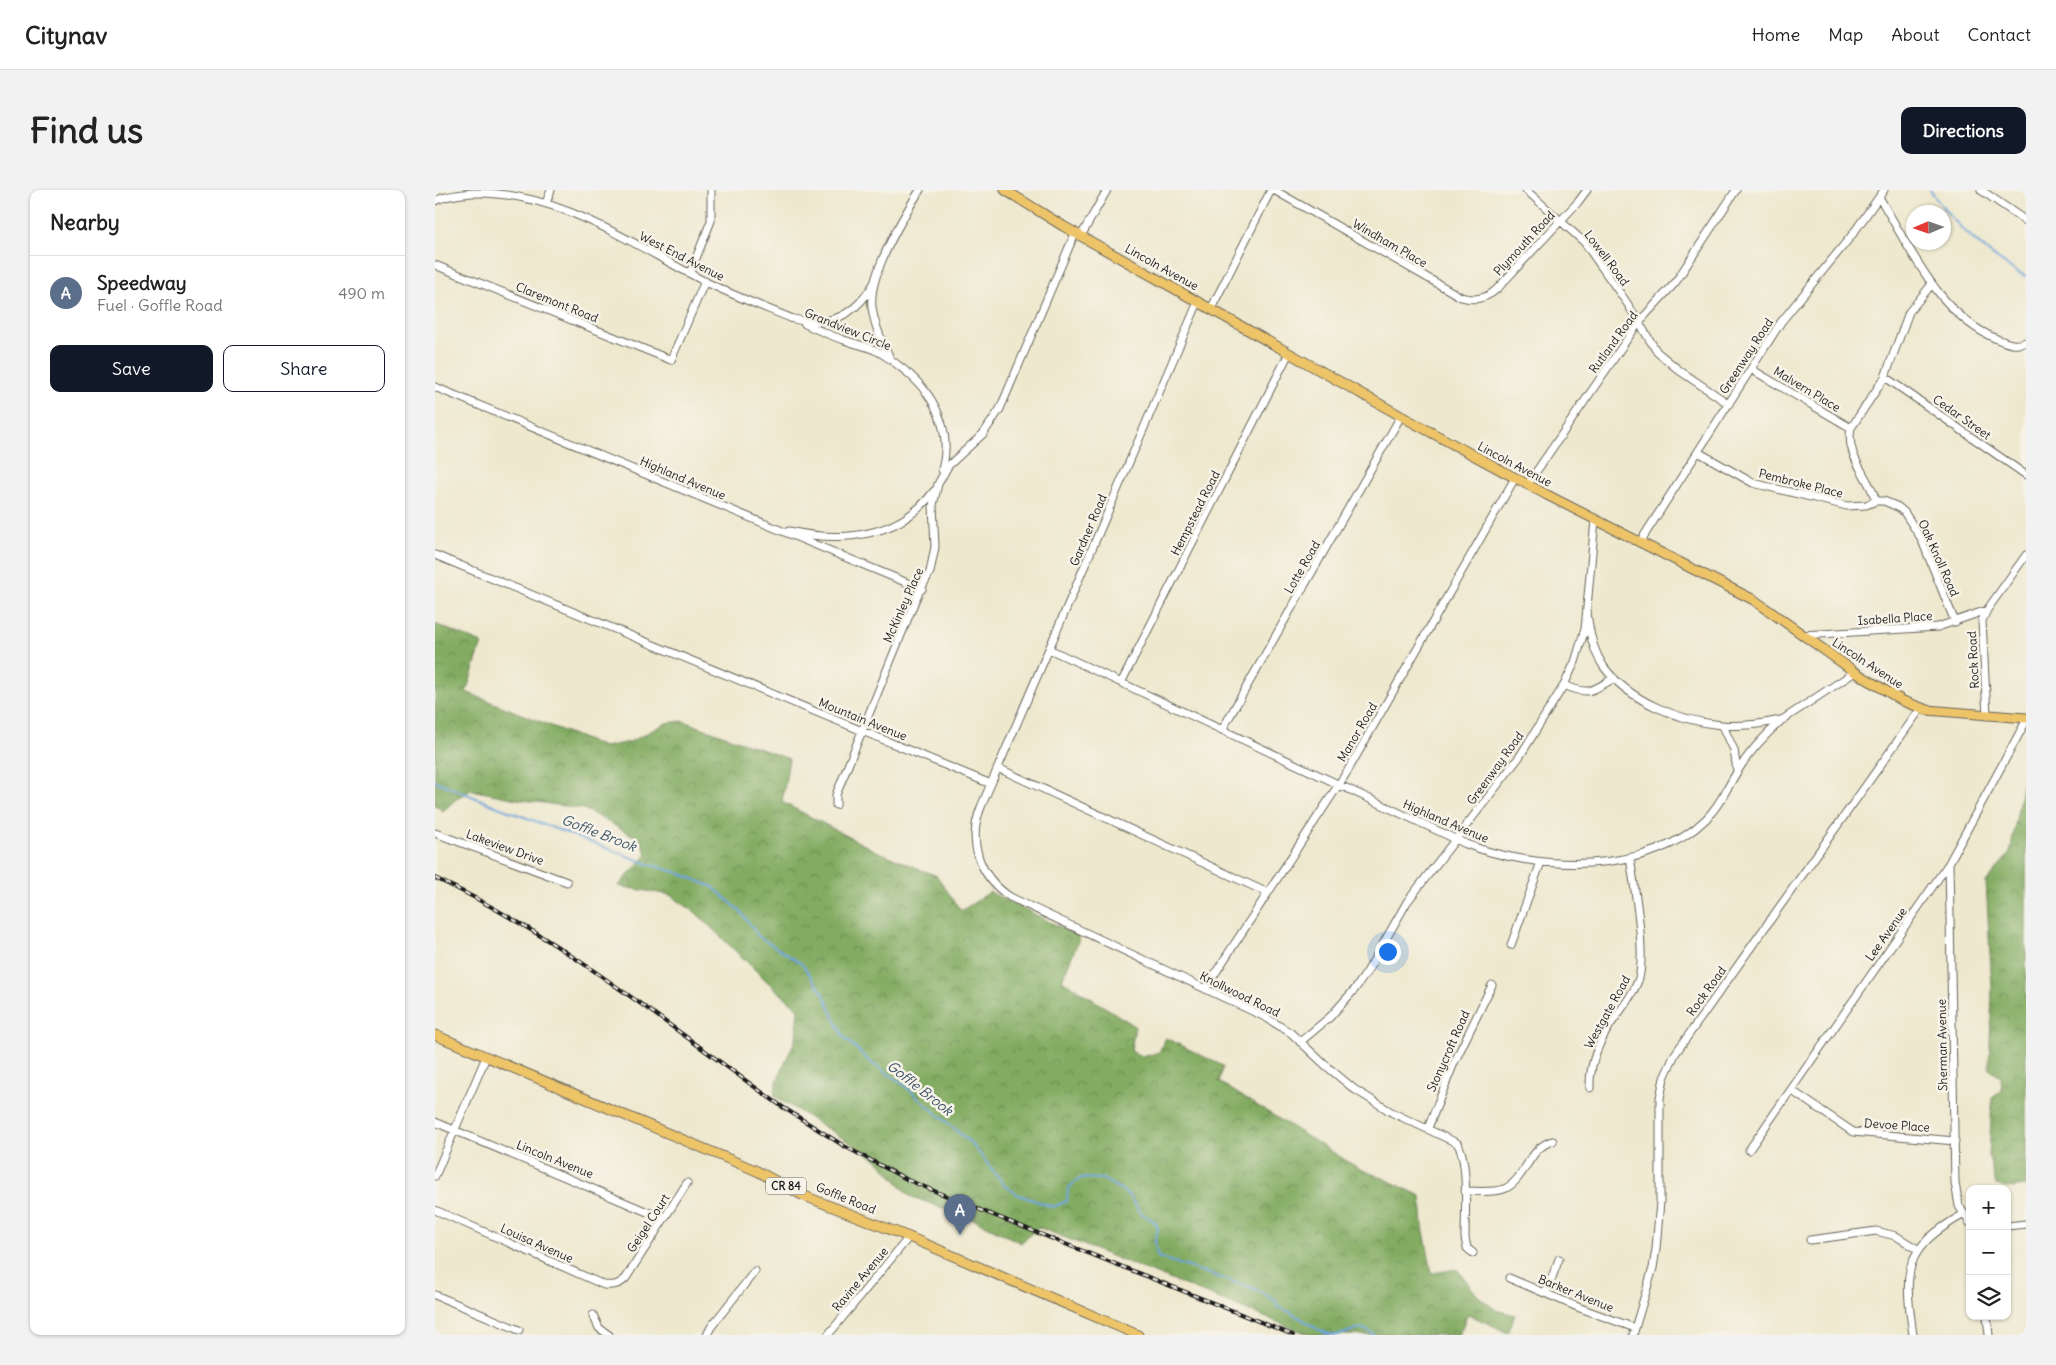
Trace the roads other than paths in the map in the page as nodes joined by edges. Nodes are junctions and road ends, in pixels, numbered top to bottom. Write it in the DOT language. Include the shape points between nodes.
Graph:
graph roads {
  1 [pos="551,190"];
  2 [pos="711,190"];
  3 [pos="920,190"];
  4 [pos="1005,190"];
  5 [pos="1107,190"];
  6 [pos="1272,190"];
  7 [pos="1526,190"];
  8 [pos="1587,190"];
  9 [pos="1736,190"];
  10 [pos="1884,190"];
  11 [pos="1981,190"];
  12 [pos="469,192"];
  13 [pos="1879,197"];
  14 [pos="436,200"];
  15 [pos="546,203"];
  16 [pos="1561,220"];
  17 [pos="2026,221"];
  18 [pos="1078,234"];
  19 [pos="435,265"];
  20 [pos="690,273"];
  21 [pos="705,281"];
  22 [pos="874,283"];
  23 [pos="1932,284"];
  24 [pos="1497,289"];
  25 [pos="1198,302"];
  26 [pos="1211,310"];
  27 [pos="793,319"];
  28 [pos="1639,322"];
  29 [pos="2026,342"];
  30 [pos="1289,353"];
  31 [pos="890,358"];
  32 [pos="1751,368"];
  33 [pos="1885,377"];
  34 [pos="435,387"];
  35 [pos="1729,404"];
  36 [pos="1401,416"];
  37 [pos="1851,428"];
  38 [pos="1698,452"];
  39 [pos="2026,476"];
  40 [pos="1515,478"];
  41 [pos="938,484"];
  42 [pos="1527,485"];
  43 [pos="1876,501"];
  44 [pos="1595,520"];
  45 [pos="771,527"];
  46 [pos="1640,542"];
  47 [pos="435,555"];
  48 [pos="2026,555"];
  49 [pos="922,589"];
  50 [pos="1587,610"];
  51 [pos="1987,610"];
  52 [pos="1955,622"];
  53 [pos="1803,635"];
  54 [pos="1049,649"];
  55 [pos="1855,672"];
  56 [pos="1614,678"];
  57 [pos="1121,683"];
  58 [pos="1564,685"];
  59 [pos="1921,708"];
  60 [pos="1987,716"];
  61 [pos="1782,720"];
  62 [pos="2026,720"];
  63 [pos="1723,726"];
  64 [pos="1222,730"];
  65 [pos="862,731"];
  66 [pos="998,768"];
  67 [pos="1737,771"];
  68 [pos="991,784"];
  69 [pos="1339,785"];
  70 [pos="836,805"];
  71 [pos="435,833"];
  72 [pos="1456,839"];
  73 [pos="1629,856"];
  74 [pos="1541,862"];
  75 [pos="1949,863"];
  76 [pos="567,882"];
  77 [pos="1268,893"];
  78 [pos="1511,945"];
  79 [pos="1492,985"];
  80 [pos="1205,989"];
  81 [pos="435,1035"];
  82 [pos="1301,1042"];
  83 [pos="486,1056"];
  84 [pos="1591,1088"];
  85 [pos="1791,1090"];
  86 [pos="435,1122"];
  87 [pos="1427,1128"];
  88 [pos="454,1131"];
  89 [pos="1553,1141"];
  90 [pos="1955,1141"];
  91 [pos="1749,1150"];
  92 [pos="435,1176"];
  93 [pos="687,1183"];
  94 [pos="1465,1191"];
  95 [pos="435,1210"];
  96 [pos="1964,1214"];
  97 [pos="1966,1217"];
  98 [pos="664,1220"];
  99 [pos="2026,1224"];
  100 [pos="2011,1226"];
  101 [pos="909,1237"];
  102 [pos="1810,1240"];
  103 [pos="1919,1250"];
  104 [pos="1473,1253"];
  105 [pos="1559,1259"];
  106 [pos="755,1272"];
  107 [pos="629,1275"];
  108 [pos="1509,1278"];
  109 [pos="1545,1293"];
  110 [pos="435,1295"];
  111 [pos="593,1315"];
  112 [pos="1987,1320"];
  113 [pos="519,1330"];
  114 [pos="1634,1331"];
  115 [pos="609,1335"];
  116 [pos="707,1335"];
  117 [pos="828,1335"];
  118 [pos="1138,1335"];
  119 [pos="1913,1335"];
  120 [pos="1989,1335"];
  1 -- 15 [label="street"];
  2 -- 20 [label="street" via="711,221"];
  3 -- 22 [label="street, West End Avenue" via="890,245"];
  4 -- 18 [label="main road, Lincoln Avenue"];
  5 -- 18 [label="street, McKinley Place"];
  6 -- 24 [label="street, Windham Place" via="1461,297 1483,298"];
  6 -- 26 [label="street"];
  7 -- 16 [label="street, Lowell Road"];
  8 -- 16 [label="street, Plymouth Road"];
  9 -- 28 [label="street, Rutland Road" via="1675,283"];
  10 -- 13 [label="street, Greenway Road"];
  11 -- 17 [label="street"];
  12 -- 14 [label="street, West End Avenue"];
  12 -- 15 [label="street, West End Avenue" via="505,194"];
  13 -- 23 [label="street"];
  13 -- 32 [label="street, Greenway Road" via="1781,322"];
  15 -- 20 [label="street, West End Avenue" via="583,216"];
  16 -- 24 [label="street, Plymouth Road"];
  16 -- 28 [label="street, Lowell Road" via="1584,242"];
  18 -- 25 [label="main road, Lincoln Avenue"];
  18 -- 41 [label="street, McKinley Place" via="1000,409 983,434 948,466"];
  19 -- 21 [label="street, Claremont Road" via="671,360"];
  20 -- 21 [label="street, West End Avenue"];
  21 -- 27 [label="street, West End Avenue"];
  22 -- 27 [label="street, West End Avenue" via="861,303 843,315 814,322"];
  22 -- 31 [label="street, West End Avenue" via="872,307"];
  23 -- 29 [label="street" via="1953,310 1979,329 2014,345"];
  23 -- 33 [label="street" via="1909,312"];
  25 -- 26 [label="main road, Lincoln Avenue"];
  25 -- 54 [label="street, Gardner Road"];
  26 -- 30 [label="main road, Lincoln Avenue"];
  27 -- 31 [label="street, Grandview Circle"];
  28 -- 35 [label="street, Lowell Road" via="1657,352"];
  28 -- 42 [label="street, Rutland Road"];
  30 -- 36 [label="main road, Lincoln Avenue"];
  30 -- 57 [label="street, Hempstead Road"];
  31 -- 41 [label="street, Grandview Circle" via="919,382 937,411 946,446"];
  32 -- 35 [label="street, Greenway Road"];
  32 -- 37 [label="street, Malvern Place"];
  33 -- 37 [label="street"];
  33 -- 39 [label="street, Cedar Street"];
  34 -- 45 [label="street, Highland Avenue"];
  35 -- 38 [label="street, Greenway Road"];
  36 -- 40 [label="main road, Lincoln Avenue"];
  36 -- 64 [label="street, Lotte Road"];
  37 -- 43 [label="street" via="1852,451"];
  38 -- 43 [label="street, Pembroke Place" via="1753,483 1847,506"];
  38 -- 46 [label="street, Greenway Road"];
  40 -- 42 [label="main road, Lincoln Avenue"];
  40 -- 69 [label="street, Manor Road"];
  41 -- 45 [label="street, Grandview Circle" via="923,504 884,530 825,537"];
  41 -- 49 [label="street, McKinley Place" via="933,505 934,554"];
  42 -- 44 [label="main road, Lincoln Avenue"];
  43 -- 52 [label="street, Oak Knoll Road" via="1898,507 1913,524"];
  44 -- 46 [label="main road, Lincoln Avenue"];
  44 -- 50 [label="street, Greenway Road"];
  45 -- 49 [label="street, Highland Avenue"];
  46 -- 53 [label="main road, Lincoln Avenue" via="1754,600"];
  47 -- 65 [label="street, Mountain Avenue"];
  48 -- 51 [label="street, Rock Road"];
  49 -- 65 [label="street, McKinley Place"];
  50 -- 56 [label="street" via="1596,651"];
  50 -- 58 [label="street, Greenway Road" via="1580,646"];
  51 -- 52 [label="street, Isabella Place"];
  51 -- 60 [label="street, Rock Road" via="1982,621"];
  52 -- 53 [label="street, Isabella Place" via="1938,627"];
  53 -- 55 [label="main road, Lincoln Avenue"];
  54 -- 57 [label="street, Highland Avenue"];
  54 -- 66 [label="street, Gardner Road"];
  55 -- 59 [label="main road, Lincoln Avenue"];
  55 -- 61 [label="street, Highland Avenue"];
  56 -- 58 [label="street" via="1591,691 1579,692"];
  56 -- 63 [label="street" via="1633,694 1661,708"];
  57 -- 64 [label="street, Highland Avenue"];
  58 -- 72 [label="street, Greenway Road" via="1520,756"];
  59 -- 60 [label="main road, Lincoln Avenue"];
  59 -- 114 [label="street, Rock Road" via="1675,1054 1667,1071 1661,1098 1657,1241 1653,1268"];
  60 -- 62 [label="main road, Lincoln Avenue"];
  61 -- 63 [label="street"];
  61 -- 67 [label="street, Highland Avenue" via="1759,742"];
  62 -- 75 [label="street, Lee Avenue"];
  63 -- 67 [label="street" via="1734,750"];
  64 -- 69 [label="street, Highland Avenue"];
  65 -- 68 [label="street, Mountain Avenue"];
  65 -- 70 [label="street, McKinley Place" via="836,795"];
  66 -- 68 [label="street"];
  66 -- 77 [label="street"];
  67 -- 73 [label="street, Highland Avenue" via="1718,805 1691,831 1656,849"];
  68 -- 80 [label="street, Knollwood Road" via="977,818 975,842 980,862 997,886 1010,897"];
  69 -- 72 [label="street, Highland Avenue"];
  69 -- 77 [label="street, Manor Road"];
  71 -- 76 [label="street, Lakeview Drive"];
  72 -- 74 [label="street, Highland Avenue" via="1495,854"];
  72 -- 82 [label="street, Greenway Road" via="1407,902 1355,990"];
  73 -- 74 [label="street, Highland Avenue" via="1594,862"];
  73 -- 84 [label="street, Westgate Road" via="1637,911 1641,959 1639,976 1598,1050 1591,1067"];
  74 -- 78 [label="street"];
  75 -- 85 [label="street, Lee Avenue"];
  75 -- 90 [label="street, Sherman Avenue"];
  77 -- 80 [label="street, Manor Road"];
  79 -- 87 [label="street, Stonycroft Road"];
  80 -- 82 [label="street, Knollwood Road" via="1265,1017"];
  81 -- 83 [label="main road, Goffle Road / CR 84"];
  82 -- 87 [label="street, Knollwood Road" via="1354,1089 1393,1113"];
  83 -- 88 [label="street"];
  83 -- 101 [label="main road, Goffle Road / CR 84" via="757,1171 803,1195"];
  85 -- 90 [label="street, Devoe Place" via="1853,1132"];
  85 -- 91 [label="street, Lee Avenue"];
  86 -- 88 [label="street, Lincoln Avenue"];
  87 -- 94 [label="street, Knollwood Road" via="1459,1146 1464,1162"];
  88 -- 92 [label="street"];
  88 -- 98 [label="street, Lincoln Avenue"];
  89 -- 94 [label="street" via="1537,1150 1514,1182 1505,1188"];
  90 -- 96 [label="street, Sherman Avenue" via="1956,1194"];
  93 -- 98 [label="street, Geigel Court"];
  94 -- 104 [label="street, Knollwood Road" via="1465,1238 1467,1248"];
  95 -- 107 [label="street, Louisa Avenue" via="604,1285 617,1285"];
  96 -- 97 [label="street, Sherman Avenue"];
  96 -- 103 [label="street" via="1937,1231"];
  98 -- 107 [label="street, Geigel Court"];
  99 -- 100 [label="street"];
  101 -- 117 [label="street, Ravine Avenue"];
  101 -- 118 [label="main road, Goffle Road / CR 84"];
  102 -- 103 [label="street" via="1876,1232 1897,1236"];
  103 -- 119 [label="street" via="1907,1287"];
  105 -- 109 [label="street"];
  106 -- 116 [label="street"];
  108 -- 109 [label="street, Barker Avenue"];
  109 -- 114 [label="street, Barker Avenue"];
  110 -- 113 [label="street"];
  111 -- 115 [label="street" via="599,1328"];
  112 -- 120 [label="street"];
}
